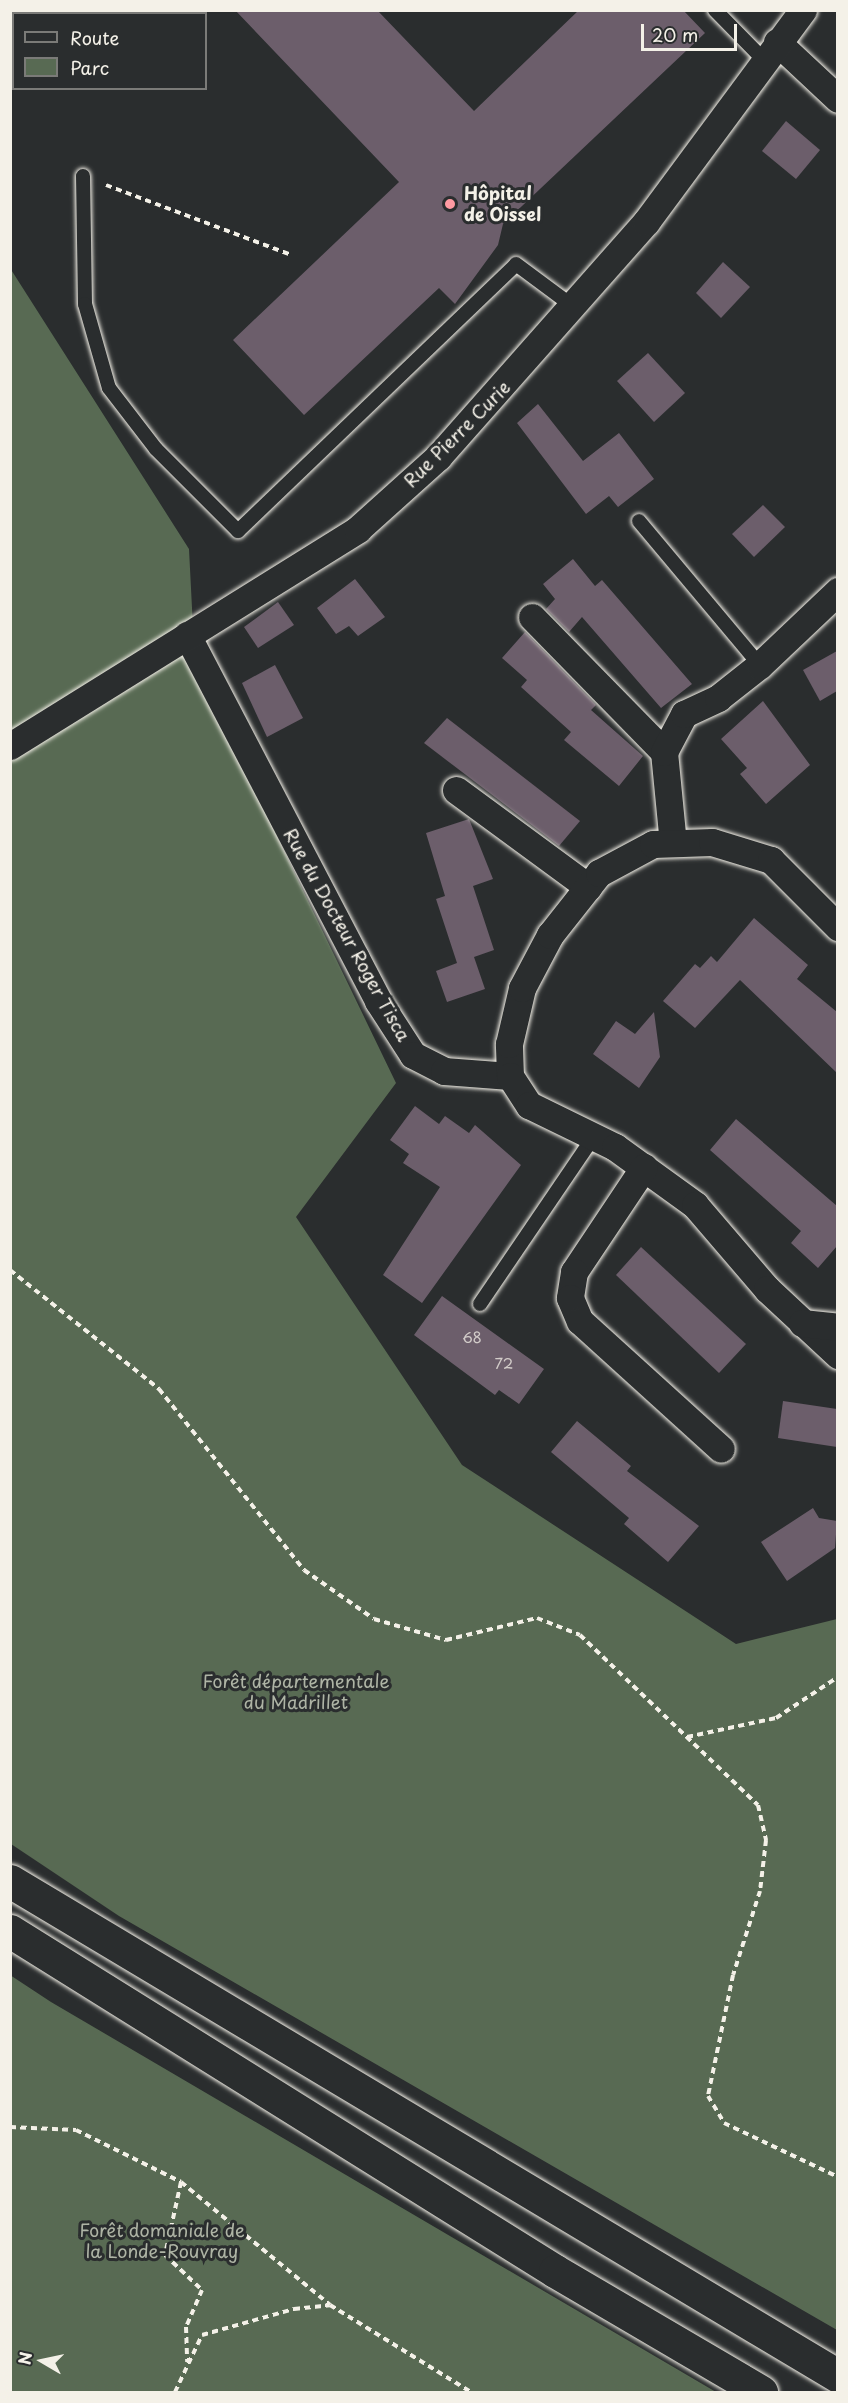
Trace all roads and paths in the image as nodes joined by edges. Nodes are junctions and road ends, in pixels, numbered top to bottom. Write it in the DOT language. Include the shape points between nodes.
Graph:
graph roads {
  1 [pos="716,10"];
  2 [pos="803,10"];
  3 [pos="770,51"];
  4 [pos="837,99"];
  5 [pos="83,176"];
  6 [pos="291,255"];
  7 [pos="574,307"];
  8 [pos="639,521"];
  9 [pos="837,591"];
  10 [pos="532,617"];
  11 [pos="187,635"];
  12 [pos="760,665"];
  13 [pos="10,746"];
  14 [pos="664,753"];
  15 [pos="456,790"];
  16 [pos="673,843"];
  17 [pos="588,887"];
  18 [pos="837,927"];
  19 [pos="510,1076"];
  20 [pos="593,1138"];
  21 [pos="644,1167"];
  22 [pos="10,1270"];
  23 [pos="480,1304"];
  24 [pos="802,1323"];
  25 [pos="837,1327"];
  26 [pos="837,1355"];
  27 [pos="721,1449"];
  28 [pos="837,1677"];
  29 [pos="686,1737"];
  30 [pos="10,1881"];
  31 [pos="10,1931"];
  32 [pos="10,2127"];
  33 [pos="837,2177"];
  34 [pos="181,2182"];
  35 [pos="330,2305"];
  36 [pos="187,2362"];
  37 [pos="837,2376"];
  38 [pos="175,2392"];
  39 [pos="471,2392"];
  40 [pos="761,2392"];
  1 -- 3 [label="lane"];
  2 -- 3 [label="street, Rue Pierre Curie"];
  3 -- 4 [label="street"];
  3 -- 7 [label="street, Rue Pierre Curie" via="646,222"];
  5 -- 6 [label="path"];
  5 -- 7 [label="lane" via="85,304 109,388 156,449 238,531 516,264"];
  7 -- 11 [label="street, Rue Pierre Curie" via="438,457 358,529"];
  8 -- 12 [label="lane"];
  9 -- 12 [label="street"];
  10 -- 14 [label="street"];
  11 -- 13 [label="street, Rue Pierre Curie"];
  11 -- 19 [label="street, Rue du Docteur Roger Tisca" via="378,1001 413,1055 444,1071"];
  12 -- 14 [label="street" via="718,698 684,714"];
  14 -- 16 [label="street"];
  15 -- 17 [label="street"];
  16 -- 17 [label="street" via="653,844 599,873"];
  16 -- 18 [label="street" via="712,842 771,860"];
  17 -- 19 [label="street" via="550,935 522,988 509,1044"];
  19 -- 20 [label="street" via="529,1105"];
  20 -- 21 [label="street"];
  20 -- 23 [label="lane"];
  21 -- 24 [label="street" via="695,1205"];
  21 -- 27 [label="street" via="574,1272 570,1298 580,1321"];
  22 -- 29 [label="path" via="159,1389 304,1570 365,1613 446,1640 537,1618 580,1635"];
  24 -- 25 [label="street"];
  24 -- 26 [label="street"];
  28 -- 29 [label="path" via="776,1718"];
  29 -- 33 [label="path" via="758,1805 766,1840 760,1891 733,1975 708,2096 724,2122"];
  30 -- 37 [label="highway"];
  31 -- 40 [label="highway" via="555,2271"];
  32 -- 34 [label="path" via="76,2130"];
  34 -- 35 [label="path"];
  34 -- 36 [label="path" via="165,2254 202,2290 186,2327"];
  35 -- 36 [label="path" via="294,2309 202,2335"];
  35 -- 39 [label="path"];
  36 -- 38 [label="path"];
}
